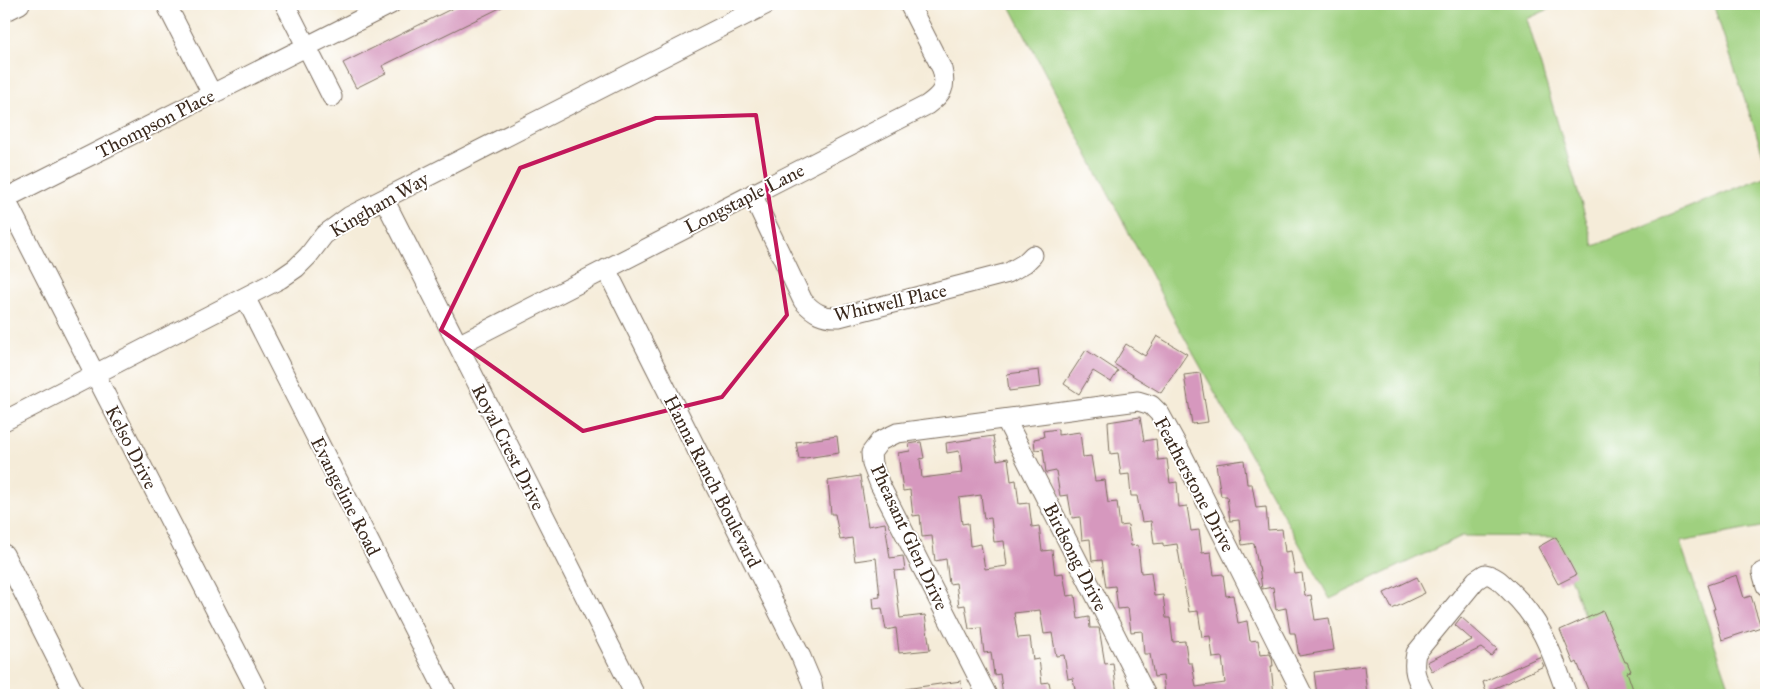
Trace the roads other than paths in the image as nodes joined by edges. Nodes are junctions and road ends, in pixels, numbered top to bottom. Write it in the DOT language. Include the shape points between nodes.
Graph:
graph roads {
  1 [pos="20,4"];
  2 [pos="166,4"];
  3 [pos="285,4"];
  4 [pos="391,4"];
  5 [pos="766,4"];
  6 [pos="909,4"];
  7 [pos="4,12"];
  8 [pos="307,47"];
  9 [pos="212,94"];
  10 [pos="332,97"];
  11 [pos="752,194"];
  12 [pos="5,199"];
  13 [pos="384,199"];
  14 [pos="1032,255"];
  15 [pos="606,269"];
  16 [pos="245,297"];
  17 [pos="458,345"];
  18 [pos="95,374"];
  19 [pos="1006,420"];
  20 [pos="4,421"];
  21 [pos="4,554"];
  22 [pos="75,695"];
  23 [pos="259,695"];
  24 [pos="447,695"];
  25 [pos="635,695"];
  26 [pos="814,695"];
  27 [pos="987,695"];
  28 [pos="1146,695"];
  29 [pos="1303,695"];
  30 [pos="1425,695"];
  31 [pos="1567,695"];
  1 -- 7 [label="street"];
  2 -- 9 [label="street"];
  3 -- 8 [label="street"];
  4 -- 8 [label="street, Thompson Place"];
  5 -- 13 [label="street, Kingham Way"];
  6 -- 11 [label="street, Longstaple Lane" via="942,69 943,90 927,105"];
  8 -- 9 [label="street, Thompson Place"];
  8 -- 10 [label="street"];
  9 -- 12 [label="street, Thompson Place"];
  11 -- 14 [label="street, Whitwell Place" via="803,301 818,315 828,318 1008,273 1025,264"];
  11 -- 15 [label="street, Longstaple Lane"];
  12 -- 18 [label="street, Kelso Drive"];
  13 -- 16 [label="street, Kingham Way" via="336,225 296,268"];
  13 -- 17 [label="street, Royal Crest Drive"];
  15 -- 17 [label="street, Longstaple Lane"];
  15 -- 26 [label="street, Hanna Ranch Boulevard" via="801,656"];
  16 -- 18 [label="street, Kingham Way"];
  16 -- 24 [label="street, Evangeline Road"];
  17 -- 25 [label="street, Royal Crest Drive"];
  18 -- 20 [label="street, Kingham Way"];
  18 -- 23 [label="street, Kelso Drive"];
  19 -- 27 [label="street, Pheasant Glen Drive" via="897,433 880,441 871,453 880,485"];
  19 -- 28 [label="street, Birdsong Drive"];
  19 -- 29 [label="street, Featherstone Drive" via="1138,401 1151,405 1160,414 1183,456"];
  21 -- 22 [label="street"];
  30 -- 31 [label="street" via="1416,676 1416,653 1476,580 1485,574 1494,576 1525,605 1545,637"];
}
